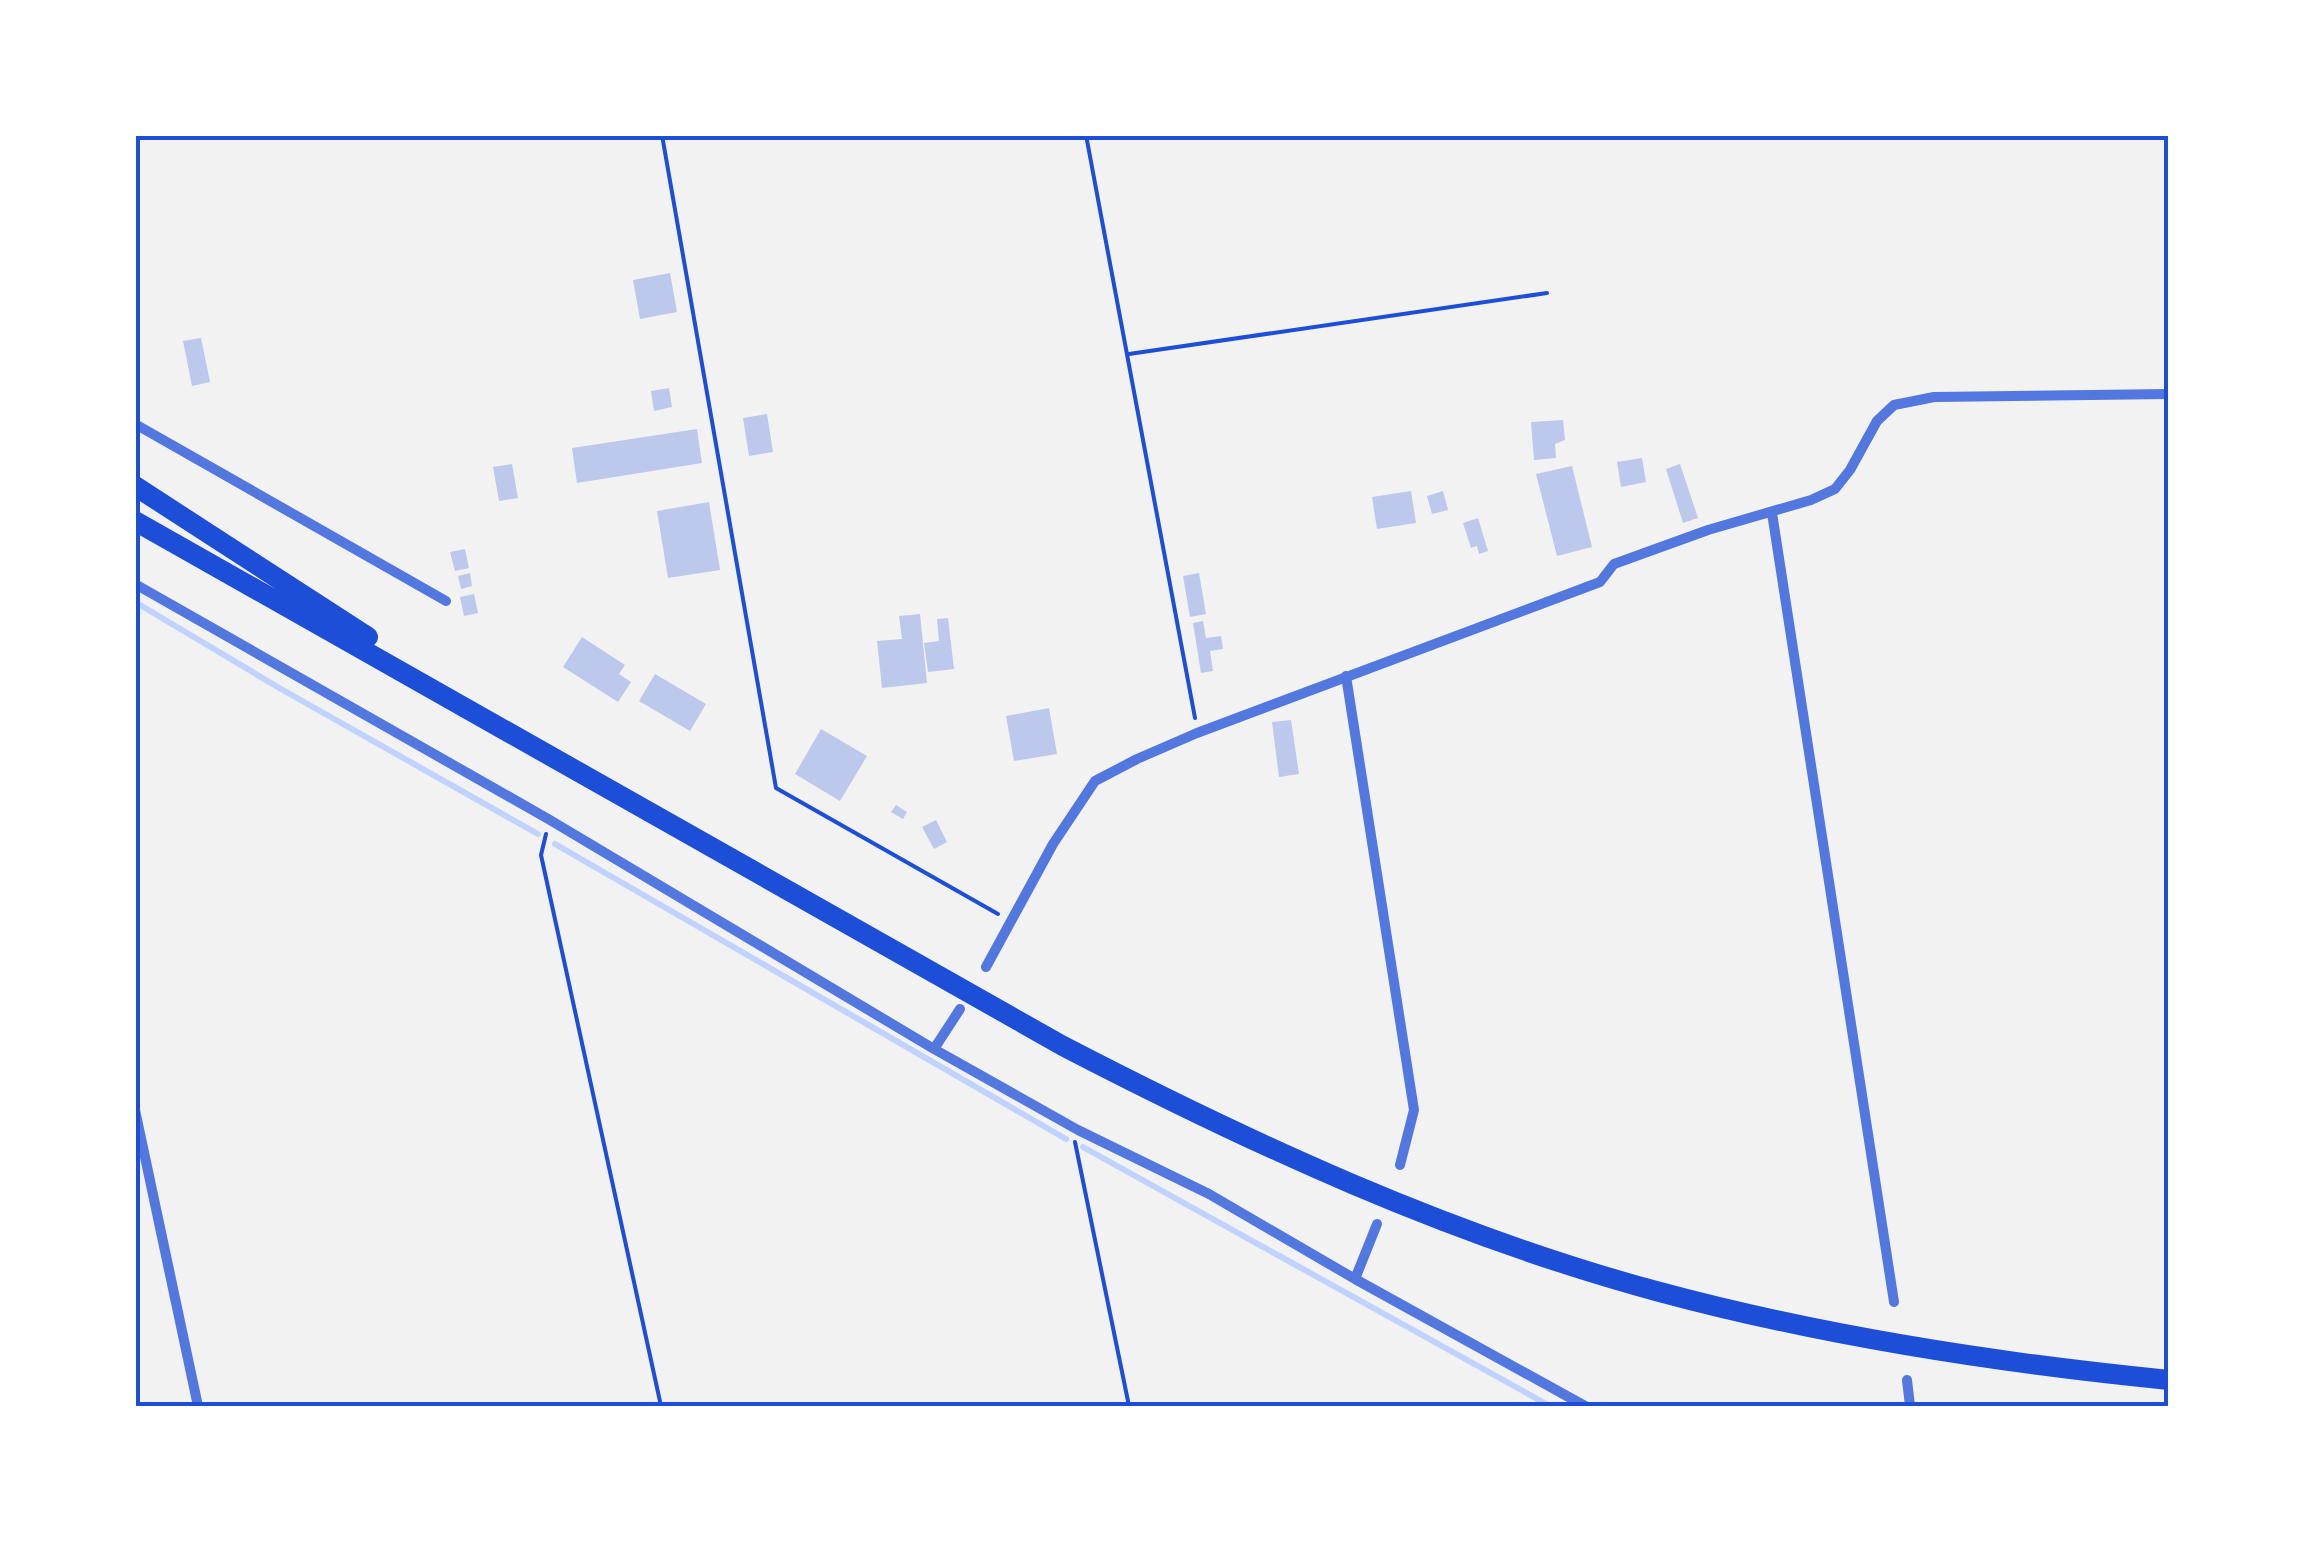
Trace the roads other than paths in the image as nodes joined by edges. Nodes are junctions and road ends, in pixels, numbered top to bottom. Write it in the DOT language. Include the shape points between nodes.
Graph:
graph roads {
  1 [pos="2169,394"];
  2 [pos="135,424"];
  3 [pos="135,486"];
  4 [pos="1772,512"];
  5 [pos="135,521"];
  6 [pos="135,584"];
  7 [pos="446,601"];
  8 [pos="1346,676"];
  9 [pos="503,726"];
  10 [pos="986,967"];
  11 [pos="960,1009"];
  12 [pos="934,1049"];
  13 [pos="135,1110"];
  14 [pos="1400,1165"];
  15 [pos="1377,1224"];
  16 [pos="1355,1279"];
  17 [pos="1894,1302"];
  18 [pos="1907,1380"];
  19 [pos="2169,1380"];
  20 [pos="198,1406"];
  21 [pos="1585,1406"];
  22 [pos="1910,1406"];
  1 -- 4 [label="street" via="1934,397 1894,405 1876,421 1835,489"];
  2 -- 7 [label="street"];
  3 -- 9 [label="highway"];
  4 -- 8 [label="street" via="1614,564 1600,582"];
  4 -- 17 [label="street"];
  5 -- 9 [label="highway"];
  6 -- 12 [label="street"];
  8 -- 10 [label="street" via="1136,758 1095,781 1052,844"];
  8 -- 14 [label="street" via="1414,1110"];
  9 -- 19 [label="highway" via="1063,1046 1194,1114 1434,1216 1654,1290 1788,1322 1996,1359"];
  11 -- 12 [label="street"];
  12 -- 16 [label="street"];
  13 -- 20 [label="street"];
  15 -- 16 [label="street"];
  16 -- 21 [label="street"];
  18 -- 22 [label="street"];
}
